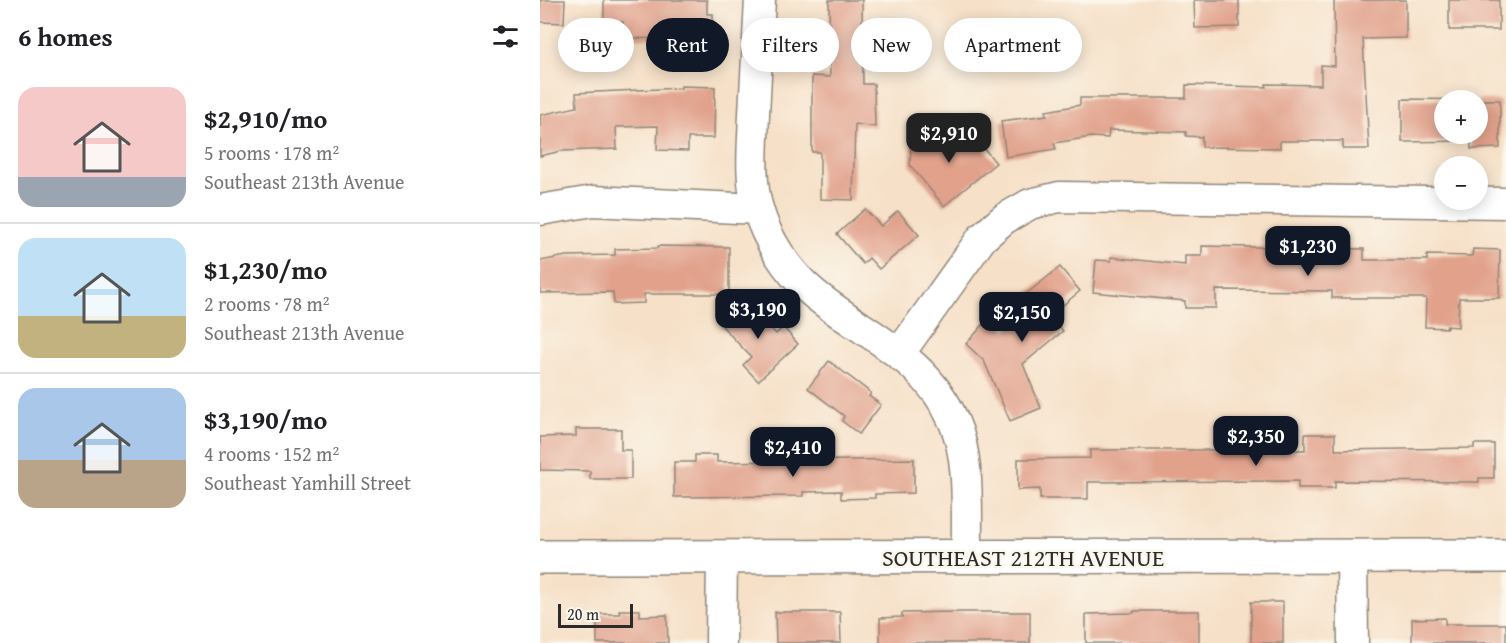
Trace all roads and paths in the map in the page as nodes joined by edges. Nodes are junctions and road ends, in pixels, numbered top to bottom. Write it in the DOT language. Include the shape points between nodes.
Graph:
graph roads {
  1 [pos="760,0"];
  2 [pos="1506,203"];
  3 [pos="758,209"];
  4 [pos="540,210"];
  5 [pos="899,354"];
  6 [pos="1352,556"];
  7 [pos="1506,556"];
  8 [pos="540,557"];
  9 [pos="722,557"];
  10 [pos="967,557"];
  11 [pos="721,643"];
  12 [pos="1353,643"];
  1 -- 3 [label="street" via="753,151"];
  2 -- 5 [label="street" via="1059,197 1030,204 982,238"];
  3 -- 4 [label="street" via="593,201"];
  3 -- 5 [label="street" via="776,250 792,273 812,292"];
  5 -- 10 [label="street" via="922,372 955,423 963,452"];
  6 -- 7 [label="street, SOUTHEAST 212TH AVENUE"];
  6 -- 10 [label="street, SOUTHEAST 212TH AVENUE"];
  6 -- 12 [label="street"];
  8 -- 9 [label="street, SOUTHEAST 212TH AVENUE"];
  9 -- 10 [label="street, SOUTHEAST 212TH AVENUE"];
  9 -- 11 [label="street"];
}
